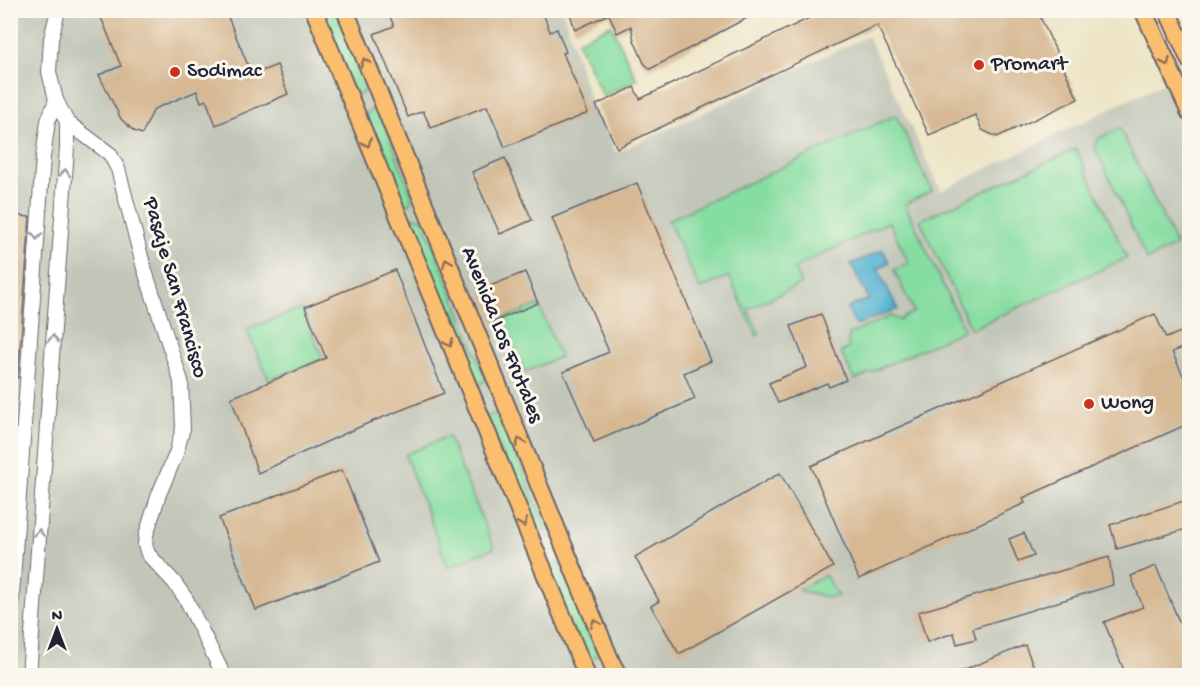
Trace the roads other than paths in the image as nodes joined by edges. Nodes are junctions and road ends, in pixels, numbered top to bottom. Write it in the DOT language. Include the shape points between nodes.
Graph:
graph roads {
  1 [pos="58,10"];
  2 [pos="314,10"];
  3 [pos="345,10"];
  4 [pos="1167,10"];
  5 [pos="1150,12"];
  6 [pos="1190,61"];
  7 [pos="377,92"];
  8 [pos="56,100"];
  9 [pos="351,103"];
  10 [pos="1190,113"];
  11 [pos="67,122"];
  12 [pos="67,148"];
  13 [pos="43,157"];
  14 [pos="39,213"];
  15 [pos="62,214"];
  16 [pos="35,265"];
  17 [pos="58,265"];
  18 [pos="25,420"];
  19 [pos="47,421"];
  20 [pos="14,572"];
  21 [pos="37,572"];
  22 [pos="11,596"];
  23 [pos="10,622"];
  24 [pos="29,675"];
  25 [pos="224,675"];
  26 [pos="587,675"];
  27 [pos="620,675"];
  1 -- 8 [label="street" via="49,72"];
  2 -- 9 [label="main road"];
  7 -- 3 [label="main road, Avenida Los Frutales, one-way"];
  4 -- 6 [label="main road"];
  5 -- 10 [label="main road, one-way"];
  7 -- 9 [label="main road"];
  27 -- 7 [label="main road, Avenida Los Frutales, one-way" via="607,653"];
  8 -- 11 [label="street"];
  8 -- 13 [label="street" via="48,121"];
  9 -- 26 [label="main road, one-way"];
  11 -- 12 [label="street"];
  11 -- 25 [label="street, Pasaje San Francisco" via="110,154 118,170 180,381 183,428 145,545 148,554 181,591"];
  12 -- 13 [label="street"];
  15 -- 12 [label="street, one-way"];
  13 -- 14 [label="street"];
  14 -- 15 [label="street"];
  14 -- 16 [label="street, one-way"];
  15 -- 17 [label="street"];
  16 -- 17 [label="street"];
  16 -- 18 [label="street"];
  19 -- 17 [label="street, one-way"];
  18 -- 19 [label="street"];
  18 -- 20 [label="street"];
  21 -- 19 [label="street, one-way"];
  20 -- 21 [label="street"];
  20 -- 22 [label="street"];
  21 -- 24 [label="street"];
  22 -- 23 [label="street"];
}
